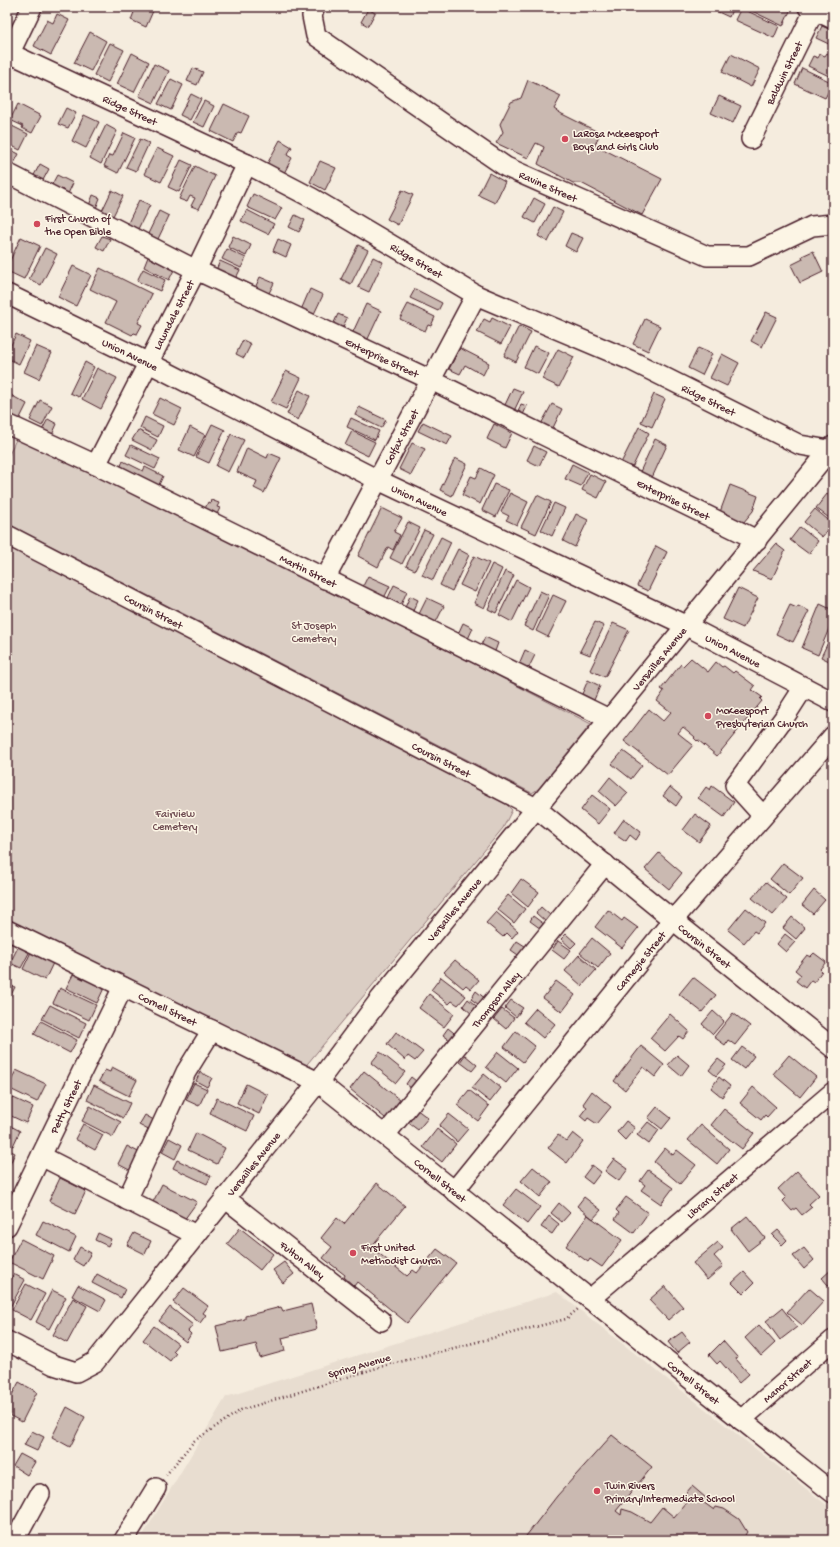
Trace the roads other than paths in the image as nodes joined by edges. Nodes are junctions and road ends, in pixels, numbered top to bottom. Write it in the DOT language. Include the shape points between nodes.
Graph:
graph roads {
  1 [pos="32,7"];
  2 [pos="315,7"];
  3 [pos="813,8"];
  4 [pos="833,19"];
  5 [pos="8,55"];
  6 [pos="751,139"];
  7 [pos="247,164"];
  8 [pos="7,173"];
  9 [pos="833,224"];
  10 [pos="196,270"];
  11 [pos="7,294"];
  12 [pos="476,295"];
  13 [pos="149,363"];
  14 [pos="431,380"];
  15 [pos="7,424"];
  16 [pos="832,450"];
  17 [pos="96,465"];
  18 [pos="378,480"];
  19 [pos="7,535"];
  20 [pos="757,540"];
  21 [pos="326,579"];
  22 [pos="685,625"];
  23 [pos="804,686"];
  24 [pos="833,702"];
  25 [pos="609,719"];
  26 [pos="833,736"];
  27 [pos="536,808"];
  28 [pos="763,816"];
  29 [pos="605,864"];
  30 [pos="673,920"];
  31 [pos="8,932"];
  32 [pos="124,987"];
  33 [pos="212,1030"];
  34 [pos="833,1048"];
  35 [pos="318,1082"];
  36 [pos="833,1092"];
  37 [pos="385,1135"];
  38 [pos="41,1156"];
  39 [pos="454,1191"];
  40 [pos="225,1198"];
  41 [pos="126,1200"];
  42 [pos="7,1226"];
  43 [pos="196,1235"];
  44 [pos="590,1299"];
  45 [pos="381,1321"];
  46 [pos="833,1340"];
  47 [pos="7,1341"];
  48 [pos="741,1420"];
  49 [pos="156,1488"];
  50 [pos="833,1493"];
  51 [pos="40,1494"];
  52 [pos="15,1540"];
  53 [pos="124,1540"];
  1 -- 5 [label="street"];
  2 -- 9 [label="street, Ravine Street" via="312,16 316,36 506,167 707,256 749,256 812,226"];
  3 -- 4 [label="street"];
  3 -- 6 [label="street, Baldwin Street"];
  5 -- 7 [label="street, Ridge Street"];
  7 -- 10 [label="street, Lawndale Street"];
  7 -- 12 [label="street, Ridge Street" via="312,198"];
  8 -- 10 [label="street, Enterprise Street"];
  10 -- 13 [label="street, Lawndale Street"];
  10 -- 14 [label="street, Enterprise Street"];
  11 -- 13 [label="street, Union Avenue"];
  12 -- 14 [label="street, Colfax Street"];
  12 -- 16 [label="street, Ridge Street" via="630,360 800,445"];
  13 -- 17 [label="street, Lawndale Street"];
  13 -- 18 [label="street, Union Avenue"];
  14 -- 18 [label="street, Colfax Street"];
  14 -- 20 [label="street, Enterprise Street"];
  15 -- 17 [label="street, Martin Street"];
  16 -- 20 [label="street, Versailles Avenue"];
  17 -- 21 [label="street, Martin Street"];
  18 -- 21 [label="street, Colfax Street"];
  18 -- 22 [label="street, Union Avenue"];
  19 -- 27 [label="street, Coursin Street"];
  20 -- 22 [label="street, Versailles Avenue"];
  21 -- 25 [label="street, Martin Street"];
  22 -- 23 [label="street, Union Avenue"];
  22 -- 25 [label="street, Versailles Avenue"];
  23 -- 24 [label="street, Union Avenue"];
  23 -- 28 [label="street" via="735,785"];
  25 -- 27 [label="street, Versailles Avenue"];
  26 -- 28 [label="street, Carnegie Street"];
  27 -- 29 [label="street, Coursin Street"];
  27 -- 35 [label="street, Versailles Avenue" via="380,999"];
  28 -- 30 [label="street, Carnegie Street"];
  29 -- 30 [label="street, Coursin Street"];
  29 -- 37 [label="street, Thompson Alley"];
  30 -- 34 [label="street, Coursin Street"];
  30 -- 39 [label="street, Carnegie Street"];
  31 -- 32 [label="street, Cornell Street"];
  32 -- 33 [label="street, Cornell Street"];
  32 -- 38 [label="street, Petty Street"];
  33 -- 35 [label="street, Cornell Street"];
  33 -- 41 [label="street" via="186,1072"];
  35 -- 37 [label="street, Cornell Street"];
  35 -- 40 [label="street, Versailles Avenue"];
  36 -- 44 [label="street, Library Street"];
  37 -- 39 [label="street, Cornell Street"];
  38 -- 41 [label="street"];
  38 -- 42 [label="street, Petty Street"];
  39 -- 44 [label="street, Cornell Street"];
  40 -- 43 [label="street, Versailles Avenue"];
  40 -- 45 [label="street, Fulton Alley"];
  41 -- 43 [label="street"];
  43 -- 47 [label="street, Versailles Avenue" via="95,1362 76,1372 54,1365"];
  44 -- 48 [label="street, Cornell Street"];
  46 -- 48 [label="street, Manor Street"];
  48 -- 50 [label="street, Cornell Street"];
  49 -- 53 [label="street"];
  51 -- 52 [label="street"];
}
